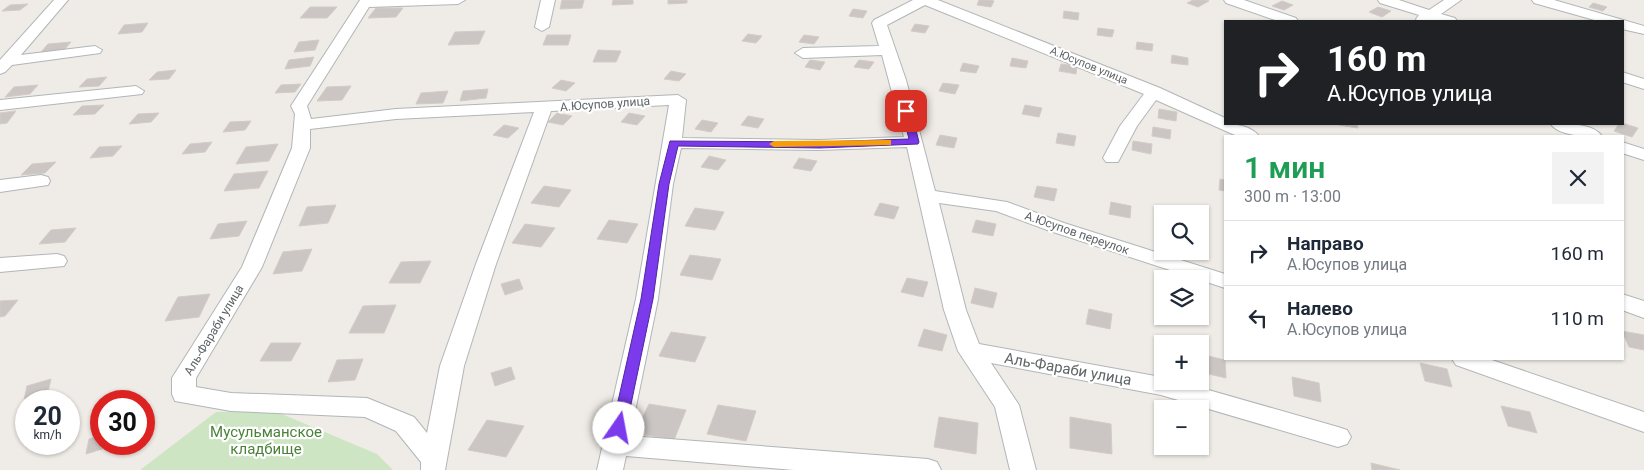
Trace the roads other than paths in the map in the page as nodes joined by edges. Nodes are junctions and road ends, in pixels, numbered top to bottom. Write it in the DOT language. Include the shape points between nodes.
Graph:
graph roads {
  1 [pos="61,0"];
  2 [pos="458,0"];
  3 [pos="548,0"];
  4 [pos="925,0"];
  5 [pos="1231,0"];
  6 [pos="1385,0"];
  7 [pos="1454,0"];
  8 [pos="1539,0"];
  9 [pos="366,1"];
  10 [pos="1424,18"];
  11 [pos="1288,20"];
  12 [pos="1441,20"];
  13 [pos="1609,20"];
  14 [pos="1624,25"];
  15 [pos="542,27"];
  16 [pos="1644,30"];
  17 [pos="95,50"];
  18 [pos="889,50"];
  19 [pos="803,52"];
  20 [pos="4,65"];
  21 [pos="1624,78"];
  22 [pos="1644,84"];
  23 [pos="136,91"];
  24 [pos="1154,91"];
  25 [pos="0,105"];
  26 [pos="544,108"];
  27 [pos="1224,122"];
  28 [pos="302,125"];
  29 [pos="1230,125"];
  30 [pos="1563,125"];
  31 [pos="1248,135"];
  32 [pos="1590,135"];
  33 [pos="914,142"];
  34 [pos="673,143"];
  35 [pos="1624,148"];
  36 [pos="1644,155"];
  37 [pos="1112,158"];
  38 [pos="40,181"];
  39 [pos="0,186"];
  40 [pos="927,196"];
  41 [pos="57,261"];
  42 [pos="0,265"];
  43 [pos="1224,281"];
  44 [pos="1624,302"];
  45 [pos="955,310"];
  46 [pos="1644,310"];
  47 [pos="970,351"];
  48 [pos="1467,360"];
  49 [pos="1644,422"];
  50 [pos="1338,437"];
  51 [pos="616,445"];
  52 [pos="434,466"];
  53 [pos="610,470"];
  54 [pos="928,470"];
  55 [pos="1023,470"];
  1 -- 20 [label="street"];
  2 -- 9 [label="street"];
  3 -- 15 [label="street"];
  4 -- 18 [label="street, А.Юсупов улица" via="880,23"];
  4 -- 24 [label="street, А.Юсупов улица"];
  5 -- 11 [label="street"];
  6 -- 10 [label="street"];
  7 -- 10 [label="street"];
  8 -- 13 [label="street"];
  9 -- 28 [label="street" via="299,106 303,114"];
  10 -- 12 [label="street"];
  14 -- 16 [label="street"];
  17 -- 20 [label="street"];
  18 -- 19 [label="street"];
  18 -- 33 [label="street, А.Юсупов улица"];
  21 -- 22 [label="street"];
  23 -- 25 [label="street"];
  24 -- 27 [label="street, А.Юсупов улица"];
  24 -- 37 [label="street" via="1129,126"];
  26 -- 28 [label="street, А.Юсупов улица" via="396,114"];
  26 -- 34 [label="street, А.Юсупов улица" via="678,100"];
  26 -- 52 [label="street, Аль-Фараби улица" via="452,366"];
  28 -- 52 [label="street, Аль-Фараби улица" via="301,148 252,267 184,378 184,394 230,402 367,408 405,424"];
  29 -- 31 [label="street, А.Юсупов улица"];
  30 -- 32 [label="street"];
  33 -- 34 [label="street" via="820,145"];
  33 -- 40 [label="street, А.Юсупов улица"];
  34 -- 51 [label="street" via="647,299"];
  35 -- 36 [label="street"];
  38 -- 39 [label="street"];
  40 -- 43 [label="street, А.Юсупов переулок" via="1000,206"];
  40 -- 45 [label="street, А.Юсупов улица"];
  41 -- 42 [label="street"];
  44 -- 46 [label="street"];
  45 -- 47 [label="street, Аль-Фараби улица"];
  47 -- 50 [label="street, Аль-Фараби улица" via="1161,386"];
  47 -- 55 [label="street, Аль-Фараби улица" via="1007,405"];
  48 -- 49 [label="street"];
  51 -- 53 [label="street"];
  51 -- 54 [label="street"];
}
